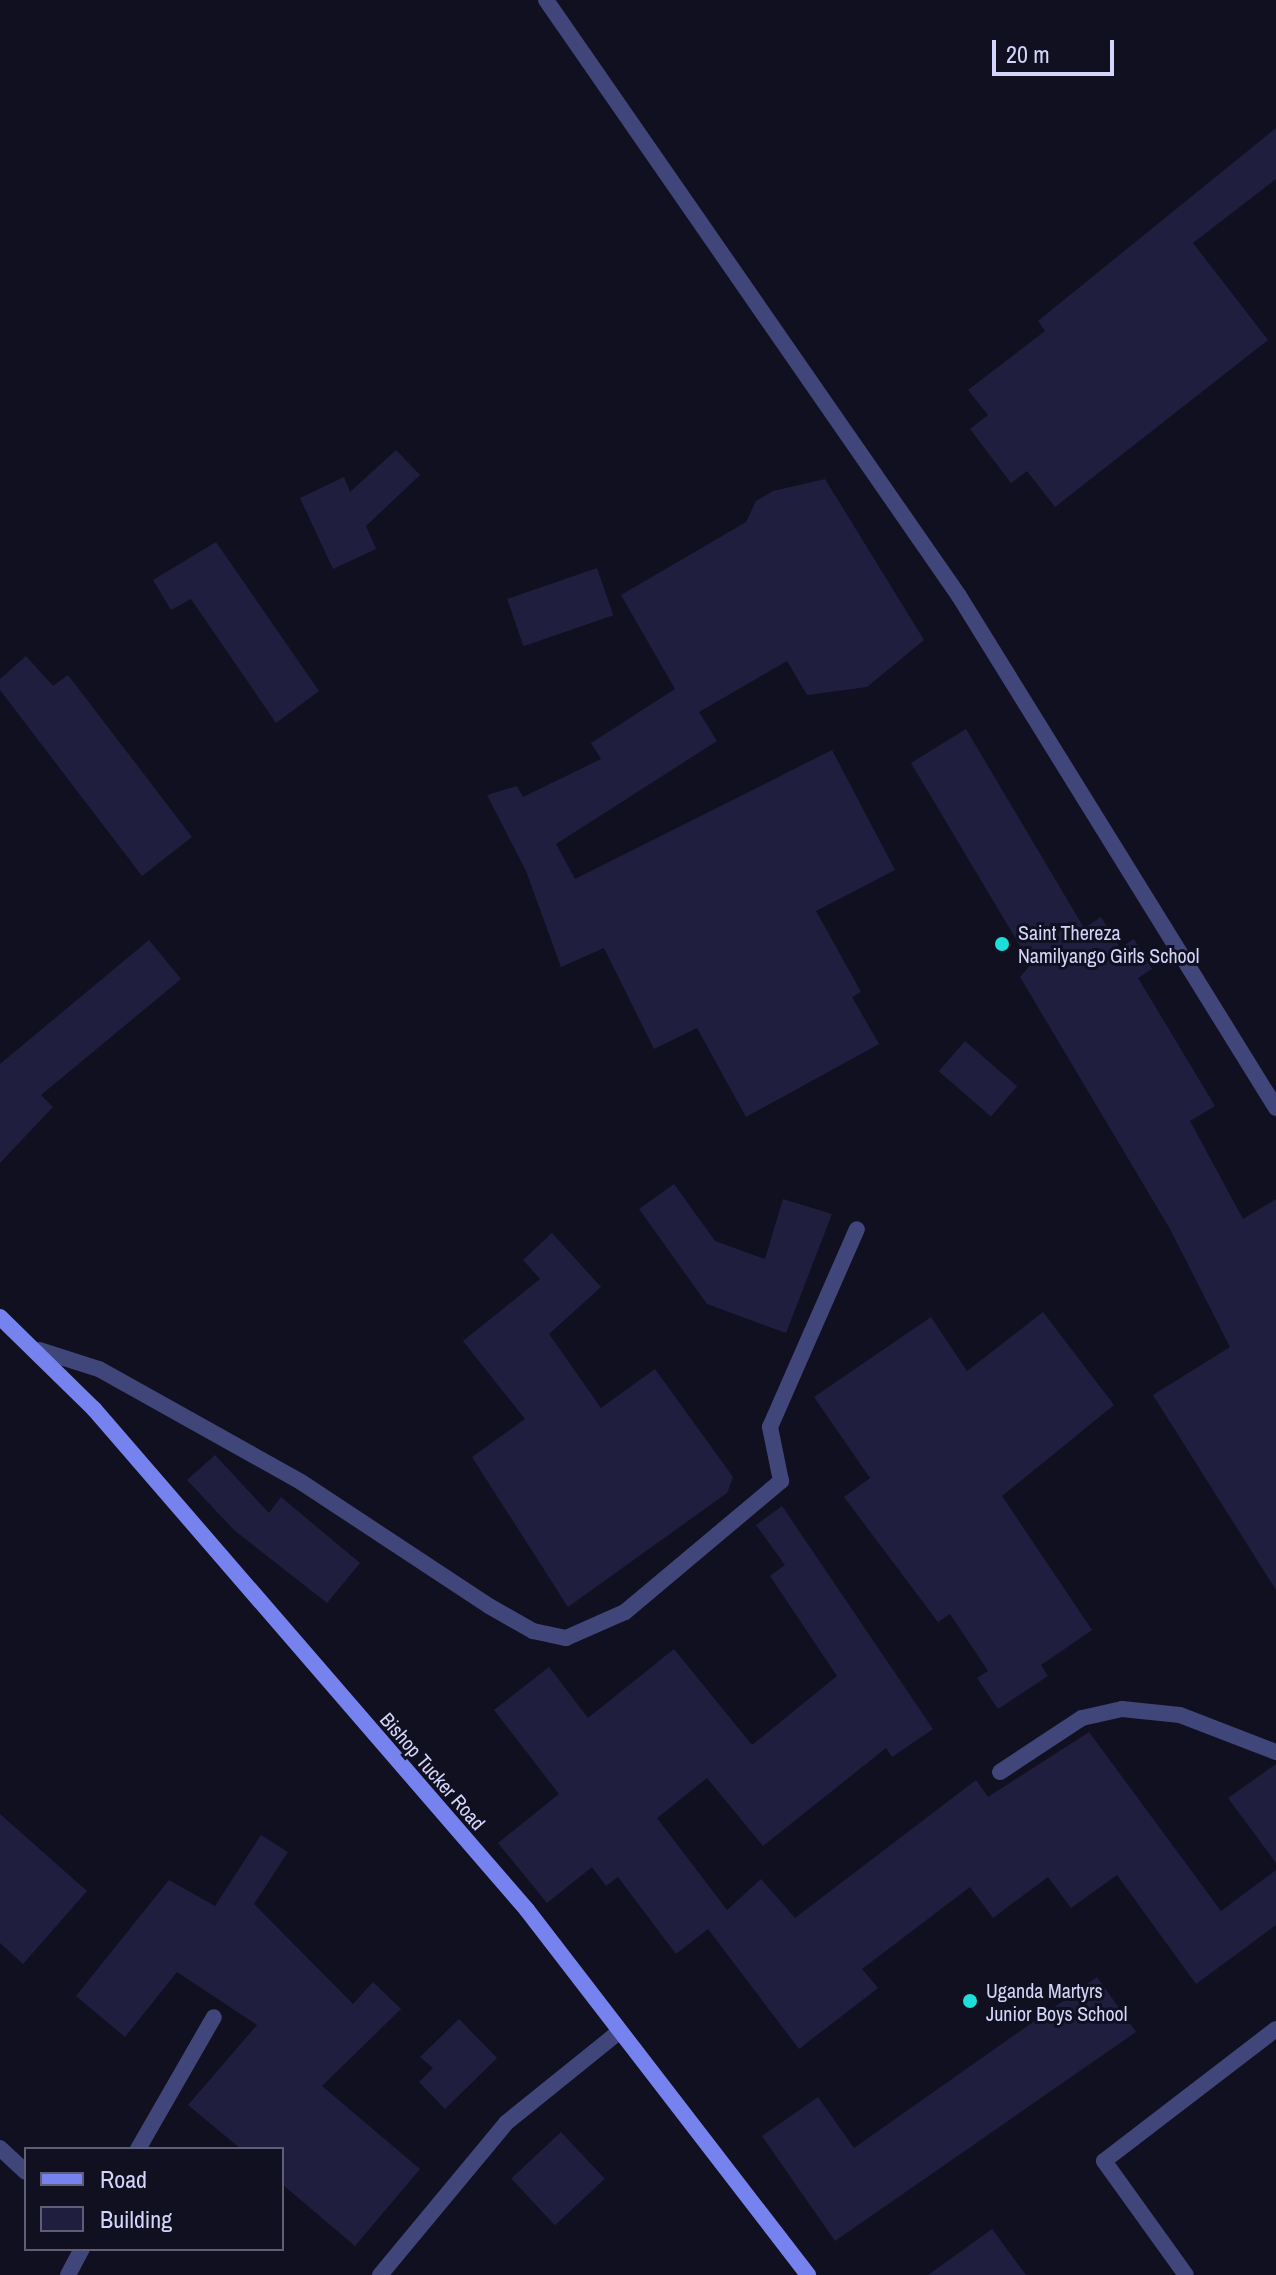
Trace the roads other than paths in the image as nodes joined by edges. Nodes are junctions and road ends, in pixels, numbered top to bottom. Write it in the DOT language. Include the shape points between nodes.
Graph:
graph roads {
  1 [pos="546,0"];
  2 [pos="1276,1108"];
  3 [pos="857,1229"];
  4 [pos="0,1317"];
  5 [pos="39,1350"];
  6 [pos="1276,1752"];
  7 [pos="1000,1772"];
  8 [pos="214,2017"];
  9 [pos="1276,2029"];
  10 [pos="620,2031"];
  11 [pos="139,2147"];
  12 [pos="0,2148"];
  13 [pos="24,2170"];
  14 [pos="81,2251"];
  15 [pos="68,2275"];
  16 [pos="380,2275"];
  17 [pos="808,2275"];
  18 [pos="1186,2275"];
  1 -- 2 [label="street" via="959,596"];
  3 -- 5 [label="street" via="770,1427 781,1481 625,1612 566,1638 500,1612 301,1482 99,1369"];
  4 -- 5 [label="main road, Bishop Tucker Road"];
  5 -- 10 [label="main road, Bishop Tucker Road" via="527,1910"];
  6 -- 7 [label="street" via="1180,1715 1122,1709 1082,1718"];
  8 -- 11 [label="street"];
  9 -- 18 [label="street" via="1104,2161"];
  10 -- 16 [label="street" via="506,2123"];
  10 -- 17 [label="main road, Bishop Tucker Road"];
  12 -- 13 [label="street"];
  14 -- 15 [label="street"];
}
